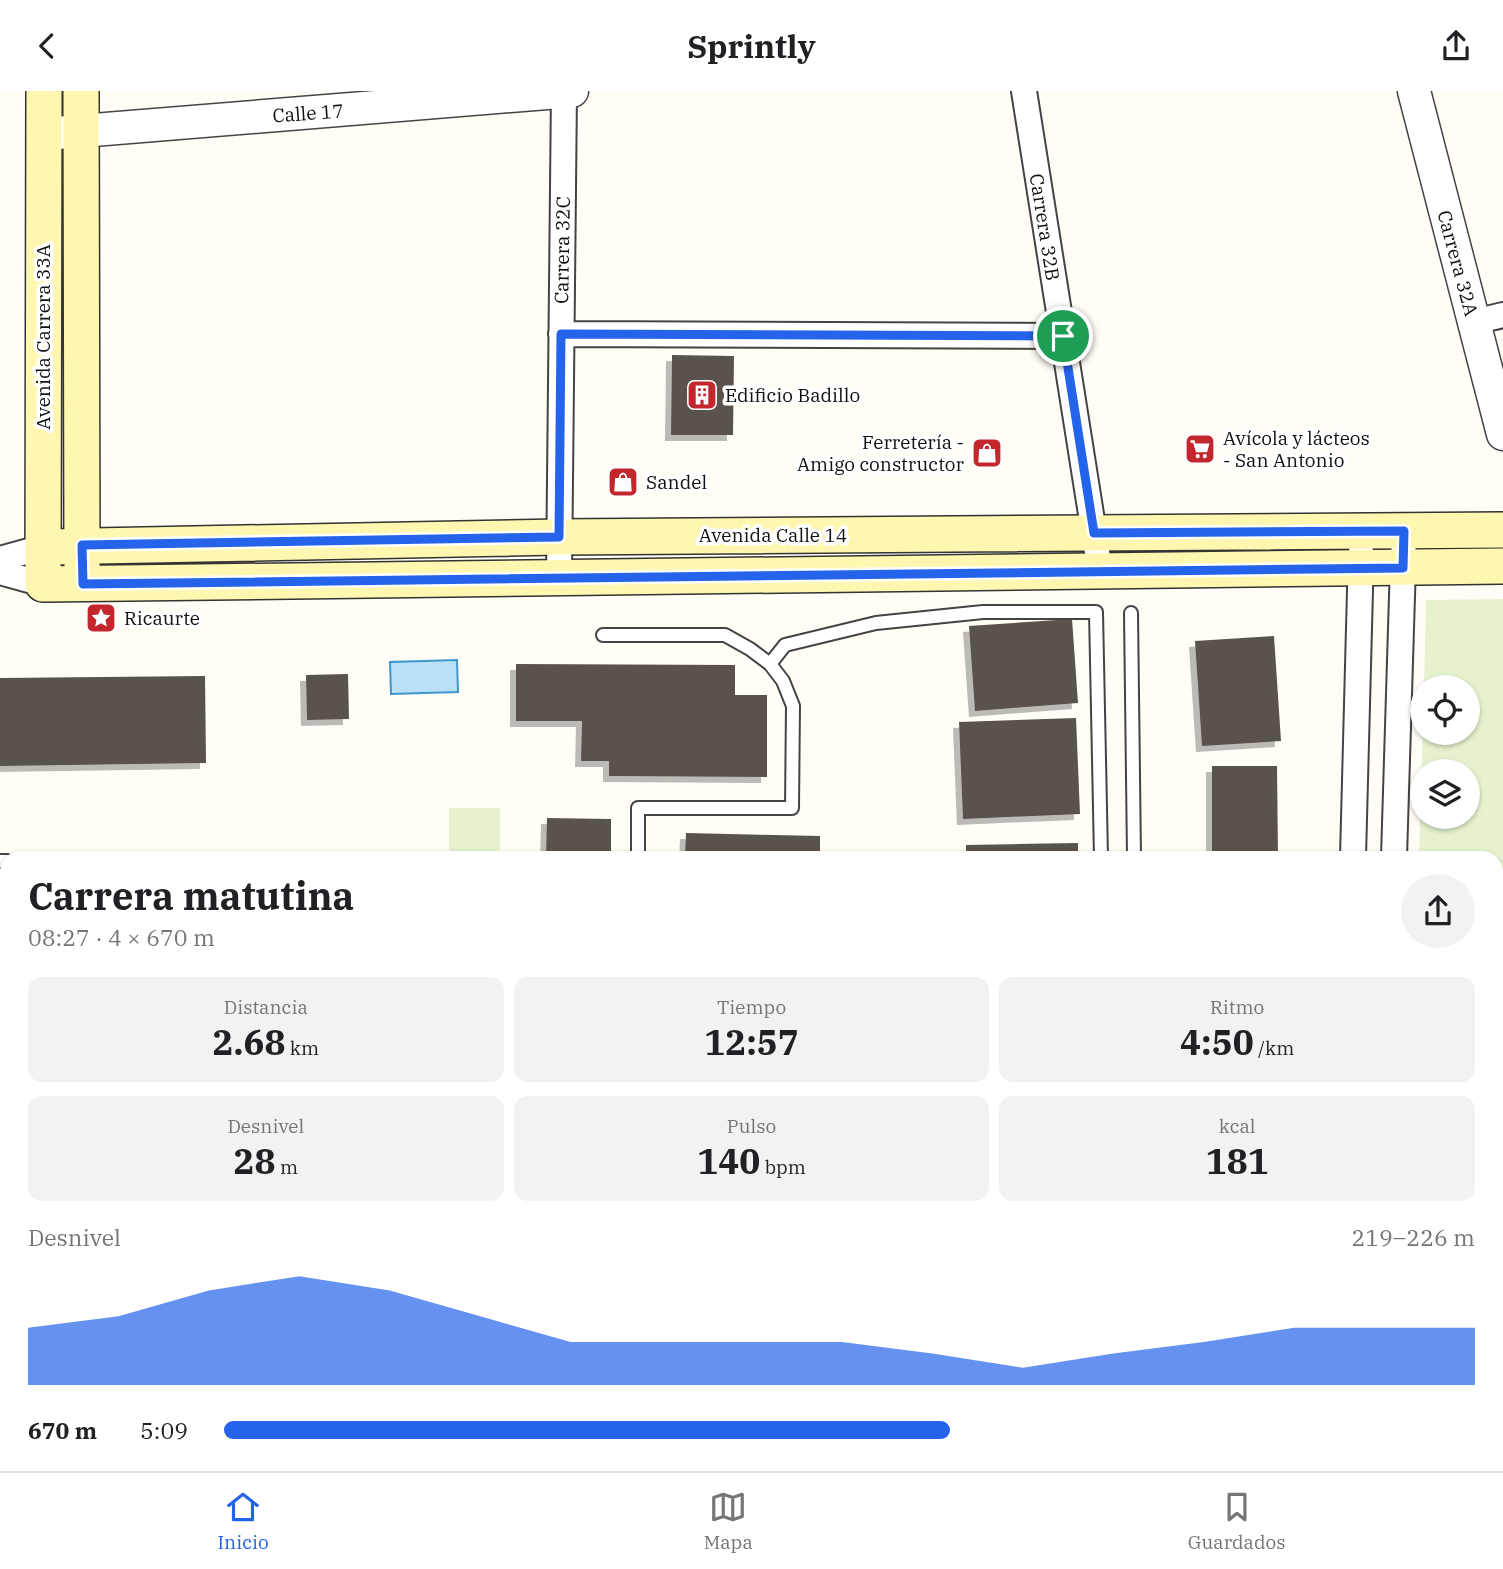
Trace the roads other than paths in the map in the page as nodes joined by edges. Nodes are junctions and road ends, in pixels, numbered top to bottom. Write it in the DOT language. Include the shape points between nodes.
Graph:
graph roads {
  1 [pos="44,91"];
  2 [pos="81,91"];
  3 [pos="1024,91"];
  4 [pos="1414,91"];
  5 [pos="567,92"];
  6 [pos="331,101"];
  7 [pos="81,131"];
  8 [pos="44,134"];
  9 [pos="43,243"];
  10 [pos="81,243"];
  11 [pos="1488,319"];
  12 [pos="561,334"];
  13 [pos="1063,336"];
  14 [pos="1503,434"];
  15 [pos="1503,530"];
  16 [pos="1362,531"];
  17 [pos="1404,531"];
  18 [pos="1094,533"];
  19 [pos="559,537"];
  20 [pos="82,545"];
  21 [pos="43,547"];
  22 [pos="0,559"];
  23 [pos="1503,566"];
  24 [pos="1361,568"];
  25 [pos="1403,568"];
  26 [pos="1100,571"];
  27 [pos="0,572"];
  28 [pos="559,578"];
  29 [pos="43,584"];
  30 [pos="83,584"];
  31 [pos="1131,613"];
  32 [pos="603,635"];
  33 [pos="770,664"];
  34 [pos="638,851"];
  35 [pos="1101,851"];
  36 [pos="1134,851"];
  37 [pos="1353,851"];
  38 [pos="1394,851"];
  1 -- 8 [label="main road, Avenida Carrera 33A"];
  2 -- 7 [label="main road, Avenida Carrera 33A"];
  3 -- 13 [label="street, Carrera 32B"];
  4 -- 11 [label="street, Carrera 32A"];
  5 -- 6 [label="street, Calle 17"];
  5 -- 12 [label="street, Carrera 32C"];
  6 -- 7 [label="street, Calle 17"];
  7 -- 8 [label="street, Calle 17"];
  7 -- 10 [label="main road, Avenida Carrera 33A"];
  8 -- 9 [label="main road, Avenida Carrera 33A"];
  9 -- 10 [label="main road"];
  9 -- 21 [label="main road, Avenida Carrera 33A"];
  10 -- 20 [label="main road, Avenida Carrera 33A"];
  11 -- 14 [label="street, Carrera 32A"];
  12 -- 13 [label="street"];
  12 -- 19 [label="street, Carrera 32C"];
  13 -- 18 [label="street, Carrera 32B"];
  15 -- 17 [label="main road, Avenida Calle 14"];
  16 -- 17 [label="main road, Avenida Calle 14"];
  16 -- 18 [label="main road, Avenida Calle 14"];
  16 -- 24 [label="street"];
  17 -- 25 [label="street"];
  18 -- 19 [label="main road, Avenida Calle 14"];
  18 -- 26 [label="street, Carrera 32B"];
  19 -- 20 [label="main road, Avenida Calle 14"];
  19 -- 28 [label="street, Carrera 32C"];
  20 -- 21 [label="main road, Avenida Calle 14"];
  20 -- 30 [label="main road, Avenida Carrera 33A"];
  21 -- 22 [label="street"];
  21 -- 29 [label="main road, Avenida Carrera 33A"];
  23 -- 25 [label="main road, Avenida Calle 14"];
  24 -- 25 [label="main road, Avenida Calle 14"];
  24 -- 26 [label="main road, Avenida Calle 14"];
  24 -- 37 [label="street"];
  25 -- 38 [label="street"];
  26 -- 28 [label="main road, Avenida Calle 14"];
  27 -- 29 [label="street"];
  28 -- 30 [label="main road, Avenida Calle 14"];
  29 -- 30 [label="main road, Avenida Calle 14"];
  31 -- 36 [label="lane"];
  32 -- 33 [label="lane" via="725,635"];
  33 -- 34 [label="lane" via="793,706 792,808 638,808"];
  33 -- 35 [label="lane" via="785,645 876,623 983,613 1096,612"];
}
